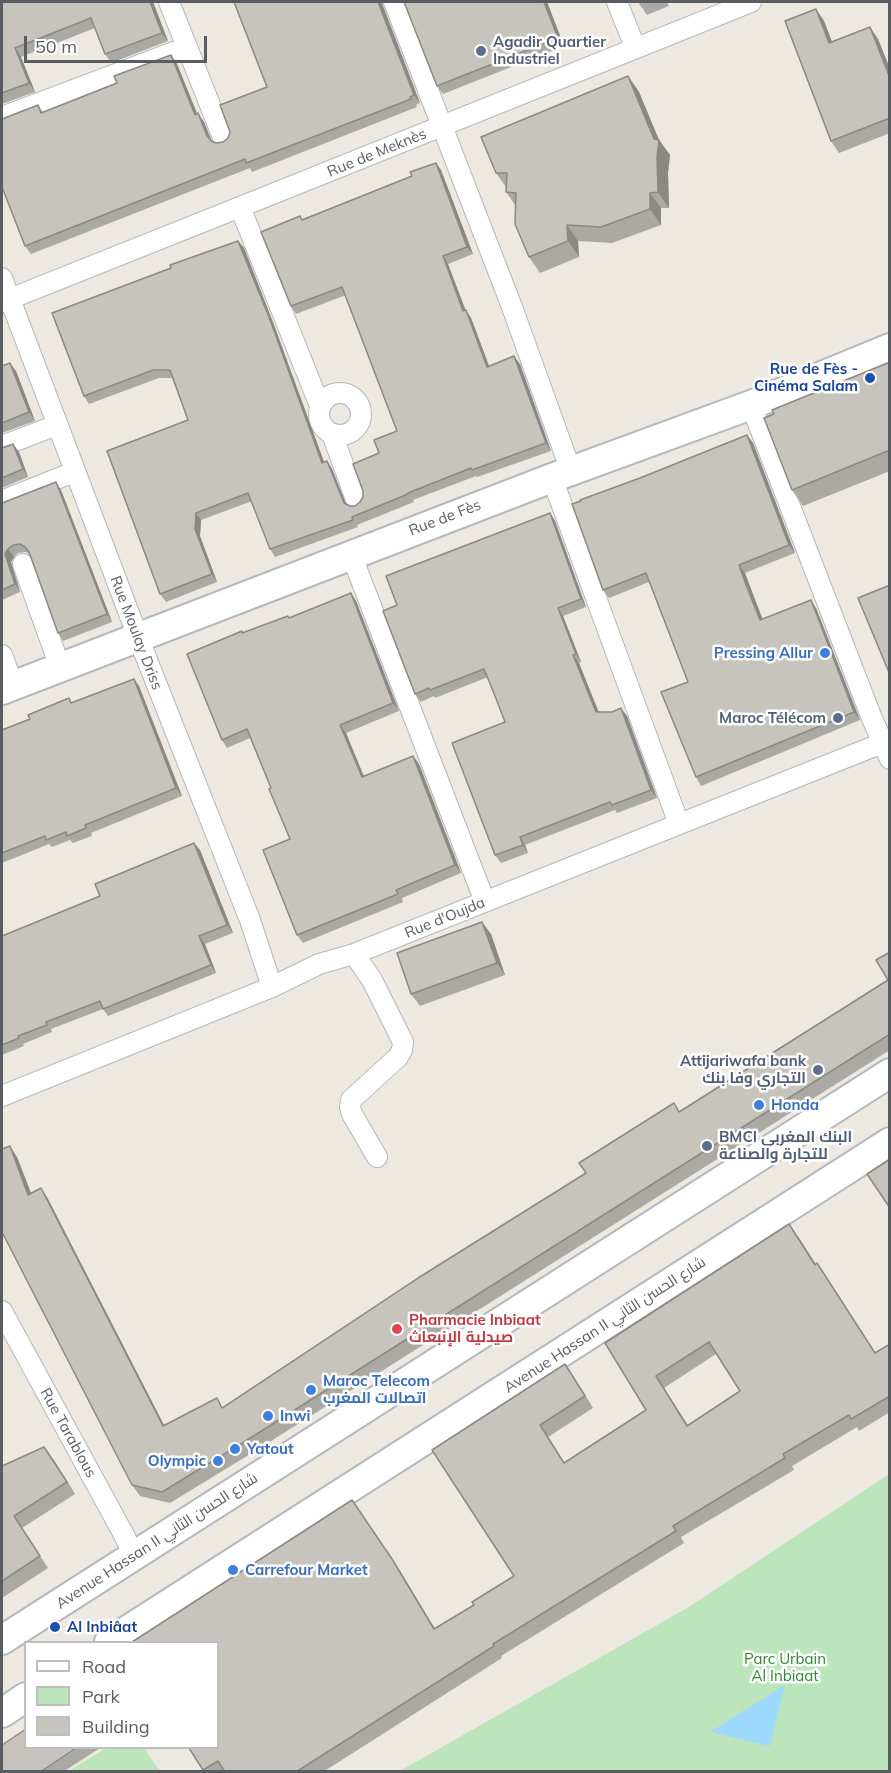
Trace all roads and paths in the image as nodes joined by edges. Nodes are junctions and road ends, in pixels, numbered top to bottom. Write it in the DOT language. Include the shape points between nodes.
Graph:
graph roads {
  1 [pos="169,2"];
  2 [pos="394,2"];
  3 [pos="617,2"];
  4 [pos="751,2"];
  5 [pos="187,47"];
  6 [pos="635,48"];
  7 [pos="2,117"];
  8 [pos="443,126"];
  9 [pos="224,140"];
  10 [pos="240,207"];
  11 [pos="2,278"];
  12 [pos="5,300"];
  13 [pos="890,348"];
  14 [pos="751,405"];
  15 [pos="320,406"];
  16 [pos="57,425"];
  17 [pos="332,434"];
  18 [pos="2,446"];
  19 [pos="74,472"];
  20 [pos="561,474"];
  21 [pos="4,500"];
  22 [pos="357,502"];
  23 [pos="351,554"];
  24 [pos="23,564"];
  25 [pos="138,637"];
  26 [pos="2,655"];
  27 [pos="60,667"];
  28 [pos="7,688"];
  29 [pos="887,748"];
  30 [pos="679,824"];
  31 [pos="485,902"];
  32 [pos="354,954"];
  33 [pos="272,987"];
  34 [pos="890,1073"];
  35 [pos="2,1096"];
  36 [pos="890,1142"];
  37 [pos="377,1157"];
  38 [pos="2,1311"];
  39 [pos="134,1556"];
  40 [pos="2,1640"];
  41 [pos="111,1641"];
  42 [pos="24,1698"];
  43 [pos="2,1713"];
  1 -- 5 [label="street"];
  2 -- 8 [label="street"];
  3 -- 6 [label="street"];
  4 -- 6 [label="street, Rue de Meknès"];
  5 -- 7 [label="street"];
  5 -- 9 [label="street"];
  6 -- 8 [label="street, Rue de Meknès"];
  8 -- 10 [label="street, Rue de Meknès"];
  8 -- 20 [label="street" via="512,307"];
  10 -- 12 [label="street, Rue de Meknès"];
  10 -- 15 [label="street"];
  11 -- 12 [label="street, Rue Moulay Driss"];
  12 -- 16 [label="street, Rue Moulay Driss"];
  13 -- 14 [label="street, Rue de Fès"];
  14 -- 20 [label="street, Rue de Fès"];
  14 -- 29 [label="street"];
  15 -- 17 [label="street" via="320,422"];
  15 -- 17 [label="street" via="324,399 340,392 355,398 360,405 362,414 355,429 340,436"];
  16 -- 18 [label="street"];
  16 -- 19 [label="street, Rue Moulay Driss"];
  17 -- 22 [label="street"];
  19 -- 21 [label="street"];
  19 -- 25 [label="street, Rue Moulay Driss"];
  20 -- 23 [label="street, Rue de Fès"];
  20 -- 30 [label="street"];
  23 -- 25 [label="street, Rue de Fès"];
  23 -- 31 [label="street"];
  24 -- 27 [label="street"];
  25 -- 27 [label="street, Rue de Fès"];
  25 -- 33 [label="street, Rue Moulay Driss" via="250,920"];
  26 -- 28 [label="street"];
  27 -- 28 [label="street, Rue de Fès"];
  29 -- 30 [label="street, Rue d'Oujda"];
  30 -- 31 [label="street, Rue d'Oujda"];
  31 -- 32 [label="street, Rue d'Oujda"];
  32 -- 33 [label="street, Rue d'Oujda" via="319,964"];
  32 -- 37 [label="street" via="372,980 403,1042 398,1057 351,1100 352,1114"];
  33 -- 35 [label="street, Rue d'Oujda"];
  34 -- 39 [label="street, Avenue Hassan II شارع الحسن الثاني"];
  36 -- 41 [label="street, Avenue Hassan II شارع الحسن الثاني"];
  38 -- 39 [label="street, Rue Tarablous"];
  39 -- 40 [label="street, Avenue Hassan II شارع الحسن الثاني"];
  42 -- 43 [label="street"];
}
